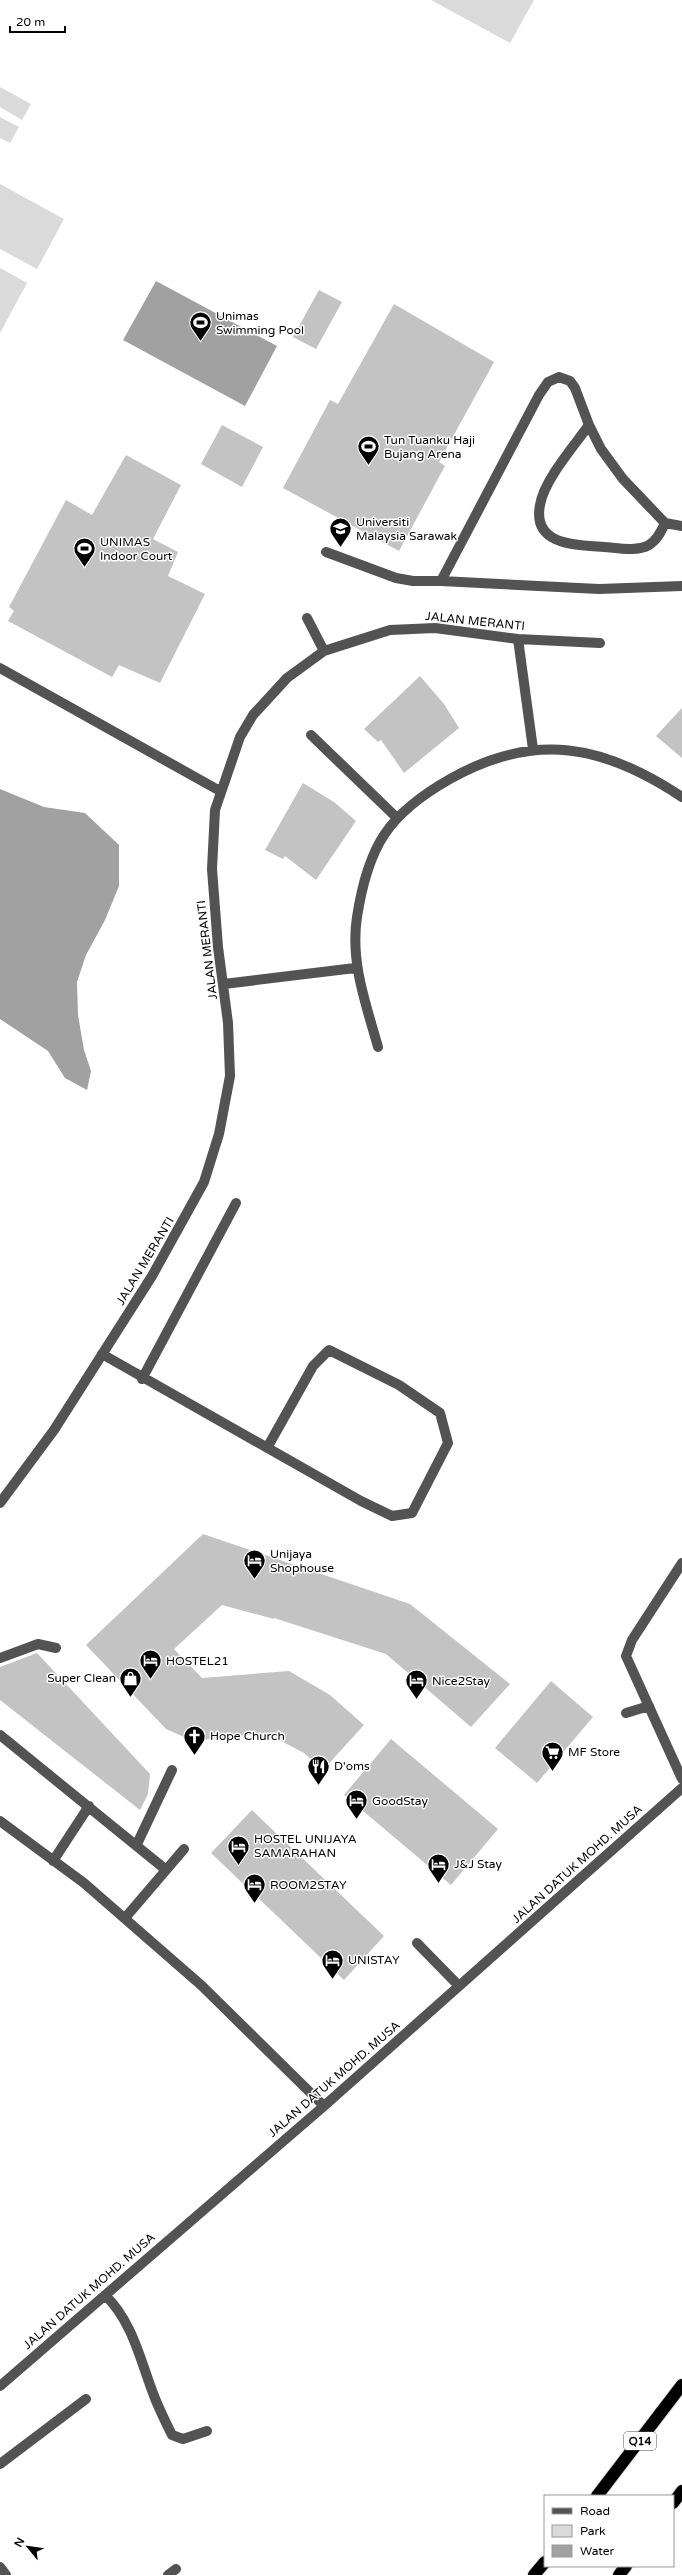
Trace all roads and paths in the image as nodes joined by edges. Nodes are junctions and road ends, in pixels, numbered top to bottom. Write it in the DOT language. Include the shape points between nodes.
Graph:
graph roads {
  1 [pos="588,425"];
  2 [pos="665,523"];
  3 [pos="682,526"];
  4 [pos="326,552"];
  5 [pos="441,581"];
  6 [pos="682,586"];
  7 [pos="308,618"];
  8 [pos="518,639"];
  9 [pos="600,643"];
  10 [pos="324,651"];
  11 [pos="0,668"];
  12 [pos="311,735"];
  13 [pos="532,750"];
  14 [pos="220,791"];
  15 [pos="682,797"];
  16 [pos="396,817"];
  17 [pos="355,968"];
  18 [pos="224,984"];
  19 [pos="378,1047"];
  20 [pos="236,1203"];
  21 [pos="102,1354"];
  22 [pos="142,1379"];
  23 [pos="266,1448"];
  24 [pos="0,1503"];
  25 [pos="682,1563"];
  26 [pos="56,1648"];
  27 [pos="0,1658"];
  28 [pos="649,1706"];
  29 [pos="626,1713"];
  30 [pos="0,1735"];
  31 [pos="172,1770"];
  32 [pos="682,1779"];
  33 [pos="682,1788"];
  34 [pos="89,1806"];
  35 [pos="0,1821"];
  36 [pos="137,1844"];
  37 [pos="184,1849"];
  38 [pos="53,1861"];
  39 [pos="165,1869"];
  40 [pos="125,1918"];
  41 [pos="417,1943"];
  42 [pos="459,1986"];
  43 [pos="324,2106"];
  44 [pos="105,2295"];
  45 [pos="682,2385"];
  46 [pos="0,2386"];
  47 [pos="86,2399"];
  48 [pos="207,2431"];
  49 [pos="0,2464"];
  50 [pos="682,2491"];
  51 [pos="598,2495"];
  52 [pos="674,2502"];
  53 [pos="544,2563"];
  54 [pos="0,2567"];
  55 [pos="625,2567"];
  56 [pos="6,2575"];
  57 [pos="534,2575"];
  58 [pos="619,2575"];
  1 -- 2 [label="street" via="601,449 623,479"];
  1 -- 2 [label="street" via="545,489 539,520 543,529 549,536 570,544 631,549 650,545 658,537"];
  1 -- 5 [label="street" via="570,381 559,377 548,382"];
  2 -- 3 [label="street"];
  4 -- 5 [label="street" via="396,578"];
  5 -- 6 [label="street" via="599,589"];
  7 -- 10 [label="street"];
  8 -- 9 [label="street, JALAN MERANTI"];
  8 -- 10 [label="street, JALAN MERANTI" via="435,628 390,630"];
  8 -- 13 [label="street"];
  10 -- 14 [label="street, JALAN MERANTI" via="287,678 253,716 240,737"];
  11 -- 14 [label="street"];
  12 -- 16 [label="street"];
  13 -- 15 [label="street" via="571,751 614,761 657,780"];
  13 -- 16 [label="street" via="507,754 471,768 415,800"];
  14 -- 18 [label="street, JALAN MERANTI" via="213,824 212,869 218,947"];
  16 -- 17 [label="street" via="380,840 367,872 356,918"];
  17 -- 18 [label="street"];
  17 -- 19 [label="street"];
  18 -- 21 [label="street, JALAN MERANTI" via="231,1049 230,1076 220,1127 204,1182 152,1276"];
  20 -- 22 [label="street"];
  21 -- 22 [label="street"];
  21 -- 24 [label="street, JALAN MERANTI" via="54,1430"];
  22 -- 23 [label="street"];
  23 -- 23 [label="street" via="392,1516 412,1513 448,1443 440,1412 399,1385 329,1350 313,1366"];
  25 -- 28 [label="street" via="632,1640 626,1656"];
  26 -- 27 [label="street" via="38,1644"];
  28 -- 29 [label="street"];
  28 -- 32 [label="street"];
  30 -- 34 [label="street"];
  31 -- 36 [label="street"];
  33 -- 42 [label="street, JALAN DATUK MOHD. MUSA"];
  34 -- 36 [label="street"];
  34 -- 38 [label="street"];
  35 -- 38 [label="street"];
  36 -- 39 [label="street"];
  37 -- 39 [label="street"];
  38 -- 40 [label="street"];
  39 -- 40 [label="street"];
  40 -- 43 [label="street" via="201,1985"];
  41 -- 42 [label="street"];
  42 -- 43 [label="street, JALAN DATUK MOHD. MUSA"];
  43 -- 44 [label="street, JALAN DATUK MOHD. MUSA"];
  44 -- 46 [label="street, JALAN DATUK MOHD. MUSA"];
  44 -- 48 [label="street" via="117,2306 131,2332 159,2408 172,2435 184,2439"];
  45 -- 51 [label="highway, Q14"];
  47 -- 49 [label="street"];
  50 -- 52 [label="highway"];
  53 -- 57 [label="highway"];
  54 -- 56 [label="street"];
  55 -- 58 [label="highway"];
}
